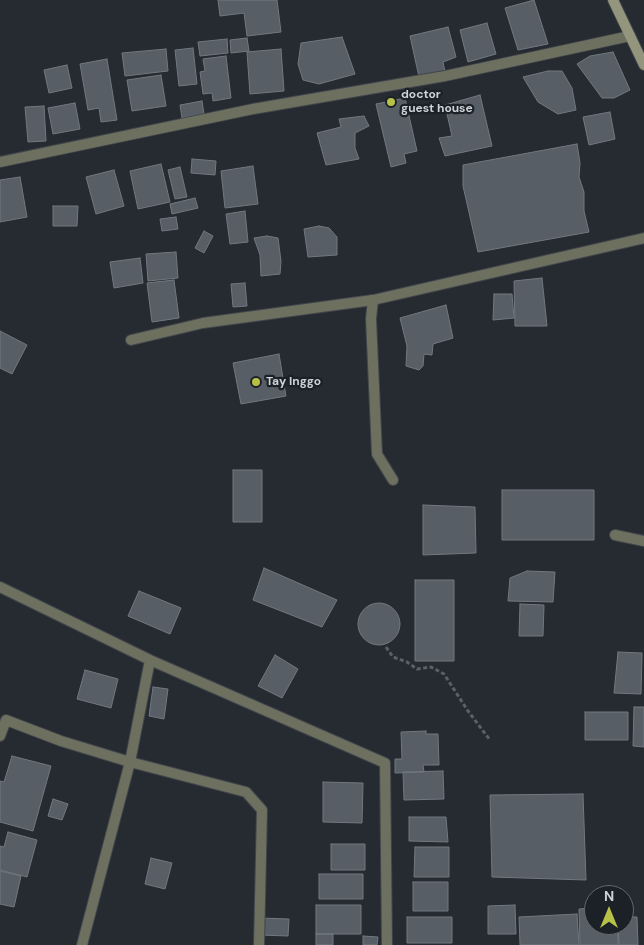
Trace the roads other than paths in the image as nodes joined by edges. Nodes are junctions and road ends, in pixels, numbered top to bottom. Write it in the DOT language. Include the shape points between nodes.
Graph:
graph roads {
  1 [pos="613,0"];
  2 [pos="630,36"];
  3 [pos="644,65"];
  4 [pos="0,162"];
  5 [pos="644,238"];
  6 [pos="373,300"];
  7 [pos="131,340"];
  8 [pos="393,480"];
  9 [pos="615,535"];
  10 [pos="644,541"];
  11 [pos="0,587"];
  12 [pos="150,660"];
  13 [pos="0,736"];
  14 [pos="130,762"];
  15 [pos="82,945"];
  16 [pos="259,945"];
  17 [pos="387,945"];
  1 -- 2 [label="main road"];
  2 -- 3 [label="main road"];
  2 -- 4 [label="street" via="445,76 253,109"];
  5 -- 6 [label="street"];
  6 -- 7 [label="street" via="203,323"];
  6 -- 8 [label="street" via="377,454"];
  9 -- 10 [label="street"];
  11 -- 12 [label="street"];
  12 -- 14 [label="street"];
  12 -- 17 [label="street" via="386,763"];
  13 -- 14 [label="street" via="6,720"];
  14 -- 15 [label="street"];
  14 -- 16 [label="street" via="246,792 262,810"];
}
